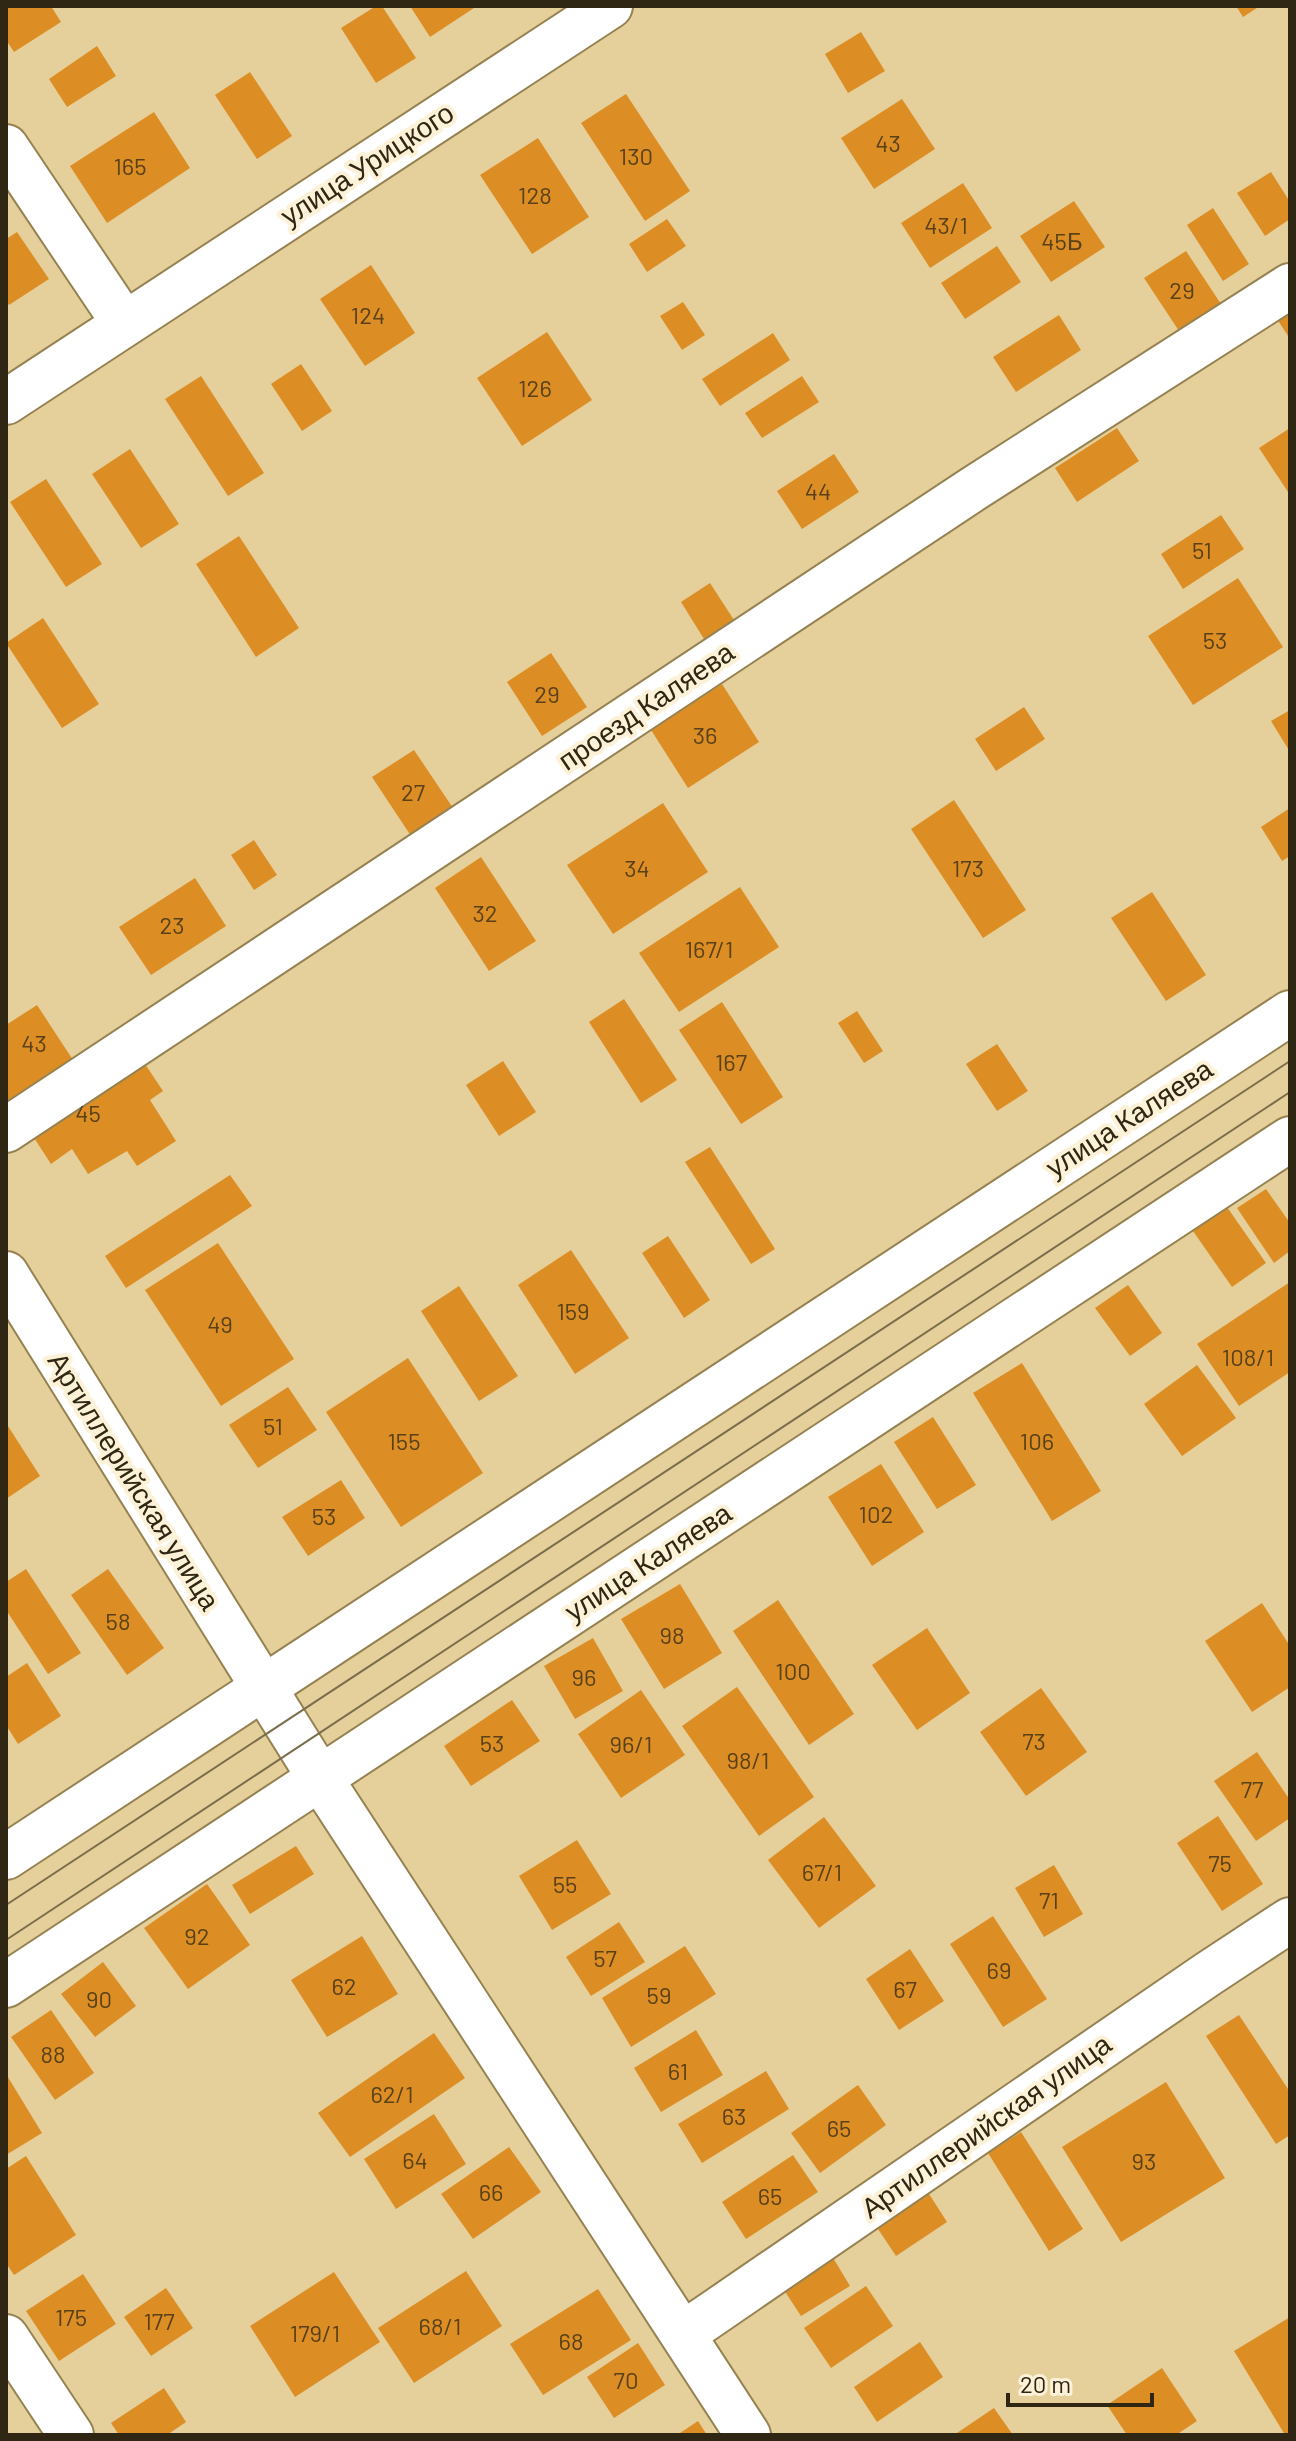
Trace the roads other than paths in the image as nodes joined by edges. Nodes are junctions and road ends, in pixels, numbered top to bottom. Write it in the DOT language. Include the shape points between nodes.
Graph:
graph roads {
  1 [pos="610,6"];
  2 [pos="6,147"];
  3 [pos="1290,286"];
  4 [pos="124,323"];
  5 [pos="6,402"];
  6 [pos="1290,1013"];
  7 [pos="6,1130"];
  8 [pos="1290,1139"];
  9 [pos="6,1274"];
  10 [pos="263,1687"];
  11 [pos="320,1778"];
  12 [pos="6,1857"];
  13 [pos="1290,1920"];
  14 [pos="6,1985"];
  15 [pos="683,2334"];
  16 [pos="6,2337"];
  17 [pos="71,2435"];
  18 [pos="748,2435"];
  1 -- 4 [label="street, улица Урицкого"];
  2 -- 4 [label="street"];
  3 -- 7 [label="street, проезд Каляева" via="973,489"];
  4 -- 5 [label="street, улица Урицкого"];
  6 -- 10 [label="street, улица Каляева"];
  8 -- 11 [label="street, улица Каляева"];
  9 -- 10 [label="street, Артиллерийская улица"];
  10 -- 11 [label="street, Артиллерийская улица"];
  10 -- 12 [label="street, улица Каляева"];
  11 -- 14 [label="street, улица Каляева"];
  11 -- 15 [label="street"];
  13 -- 15 [label="street, Артиллерийская улица"];
  15 -- 18 [label="street"];
  16 -- 17 [label="street"];
}
